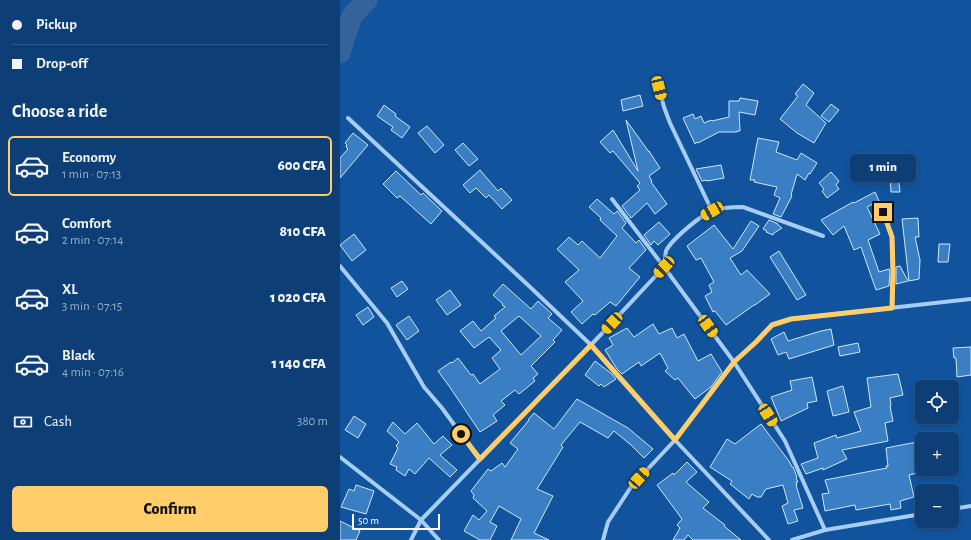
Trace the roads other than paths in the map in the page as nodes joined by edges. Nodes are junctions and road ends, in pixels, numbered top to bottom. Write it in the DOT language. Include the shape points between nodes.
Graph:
graph roads {
  1 [pos="659,88"];
  2 [pos="348,118"];
  3 [pos="612,199"];
  4 [pos="712,211"];
  5 [pos="883,212"];
  6 [pos="823,236"];
  7 [pos="340,266"];
  8 [pos="664,267"];
  9 [pos="971,299"];
  10 [pos="892,308"];
  11 [pos="591,345"];
  12 [pos="734,362"];
  13 [pos="675,440"];
  14 [pos="340,457"];
  15 [pos="480,459"];
  16 [pos="971,506"];
  17 [pos="959,508"];
  18 [pos="915,515"];
  19 [pos="421,520"];
  20 [pos="825,530"];
  21 [pos="411,540"];
  22 [pos="439,540"];
  23 [pos="602,540"];
  24 [pos="769,540"];
  25 [pos="792,540"];
  1 -- 4 [label="street" via="670,123"];
  2 -- 11 [label="street"];
  3 -- 8 [label="street"];
  4 -- 6 [label="street" via="732,207 743,208"];
  4 -- 8 [label="street" via="698,219 675,239 666,251"];
  5 -- 10 [label="street" via="892,237"];
  7 -- 15 [label="street" via="387,323 424,387"];
  8 -- 11 [label="street"];
  8 -- 12 [label="street"];
  9 -- 10 [label="street"];
  10 -- 12 [label="street" via="791,319 772,325"];
  11 -- 13 [label="street"];
  11 -- 15 [label="street"];
  12 -- 13 [label="street"];
  12 -- 20 [label="street" via="785,441"];
  13 -- 23 [label="street" via="631,487 608,522"];
  13 -- 24 [label="street"];
  14 -- 19 [label="street"];
  15 -- 19 [label="street"];
  16 -- 17 [label="street"];
  18 -- 20 [label="street"];
  19 -- 21 [label="street"];
  19 -- 22 [label="street"];
  20 -- 25 [label="street"];
}
